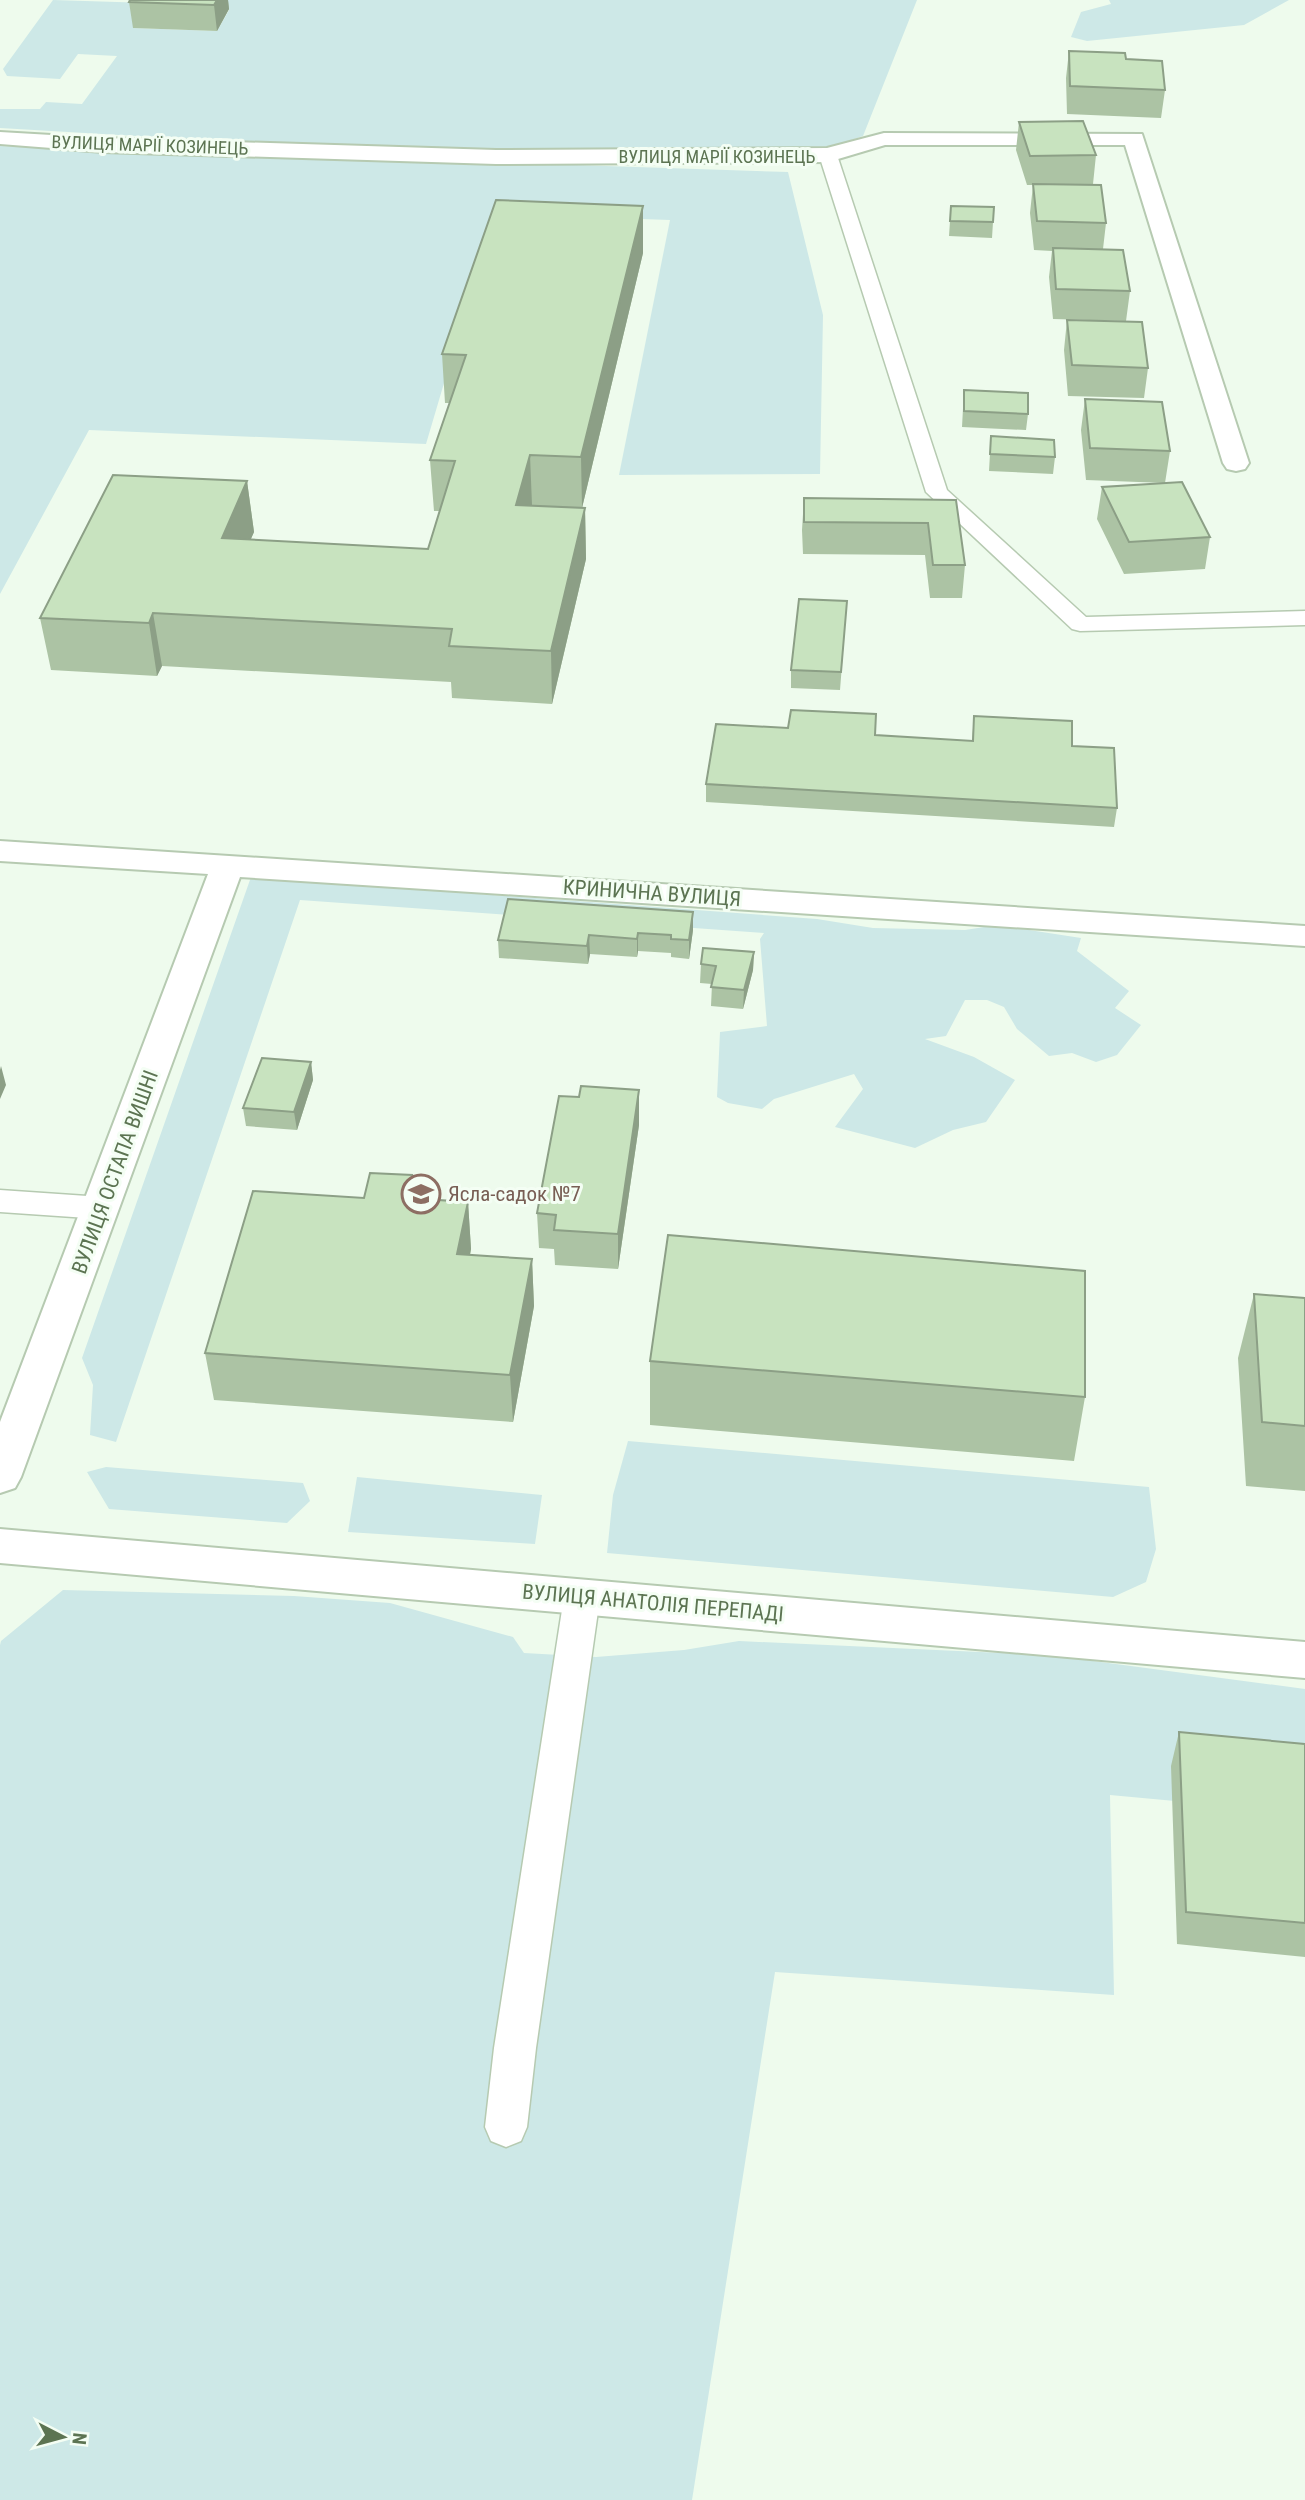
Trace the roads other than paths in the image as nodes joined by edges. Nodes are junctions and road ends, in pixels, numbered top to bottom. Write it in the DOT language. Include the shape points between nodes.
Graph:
graph roads {
  1 [pos="0,138"];
  2 [pos="828,155"];
  3 [pos="1236,463"];
  4 [pos="1305,618"];
  5 [pos="0,851"];
  6 [pos="228,866"];
  7 [pos="1305,936"];
  8 [pos="0,1201"];
  9 [pos="102,1208"];
  10 [pos="0,1477"];
  11 [pos="0,1546"];
  12 [pos="582,1597"];
  13 [pos="1305,1660"];
  14 [pos="506,2127"];
  1 -- 2 [label="street, ВУЛИЦЯ МАРІЇ КОЗИНЕЦЬ" via="496,157"];
  2 -- 3 [label="street, ВУЛИЦЯ МАРІЇ КОЗИНЕЦЬ" via="884,139 1134,139"];
  2 -- 4 [label="lane" via="937,492 1080,624"];
  5 -- 6 [label="street, КРИНИЧНА ВУЛИЦЯ"];
  6 -- 7 [label="street, КРИНИЧНА ВУЛИЦЯ"];
  6 -- 9 [label="street, ВУЛИЦЯ ОСТАПА ВИШНІ"];
  8 -- 9 [label="lane"];
  9 -- 10 [label="street, ВУЛИЦЯ ОСТАПА ВИШНІ"];
  11 -- 12 [label="street, ВУЛИЦЯ АНАТОЛІЯ ПЕРЕПАДІ"];
  12 -- 13 [label="street, ВУЛИЦЯ АНАТОЛІЯ ПЕРЕПАДІ"];
  12 -- 14 [label="lane"];
}
